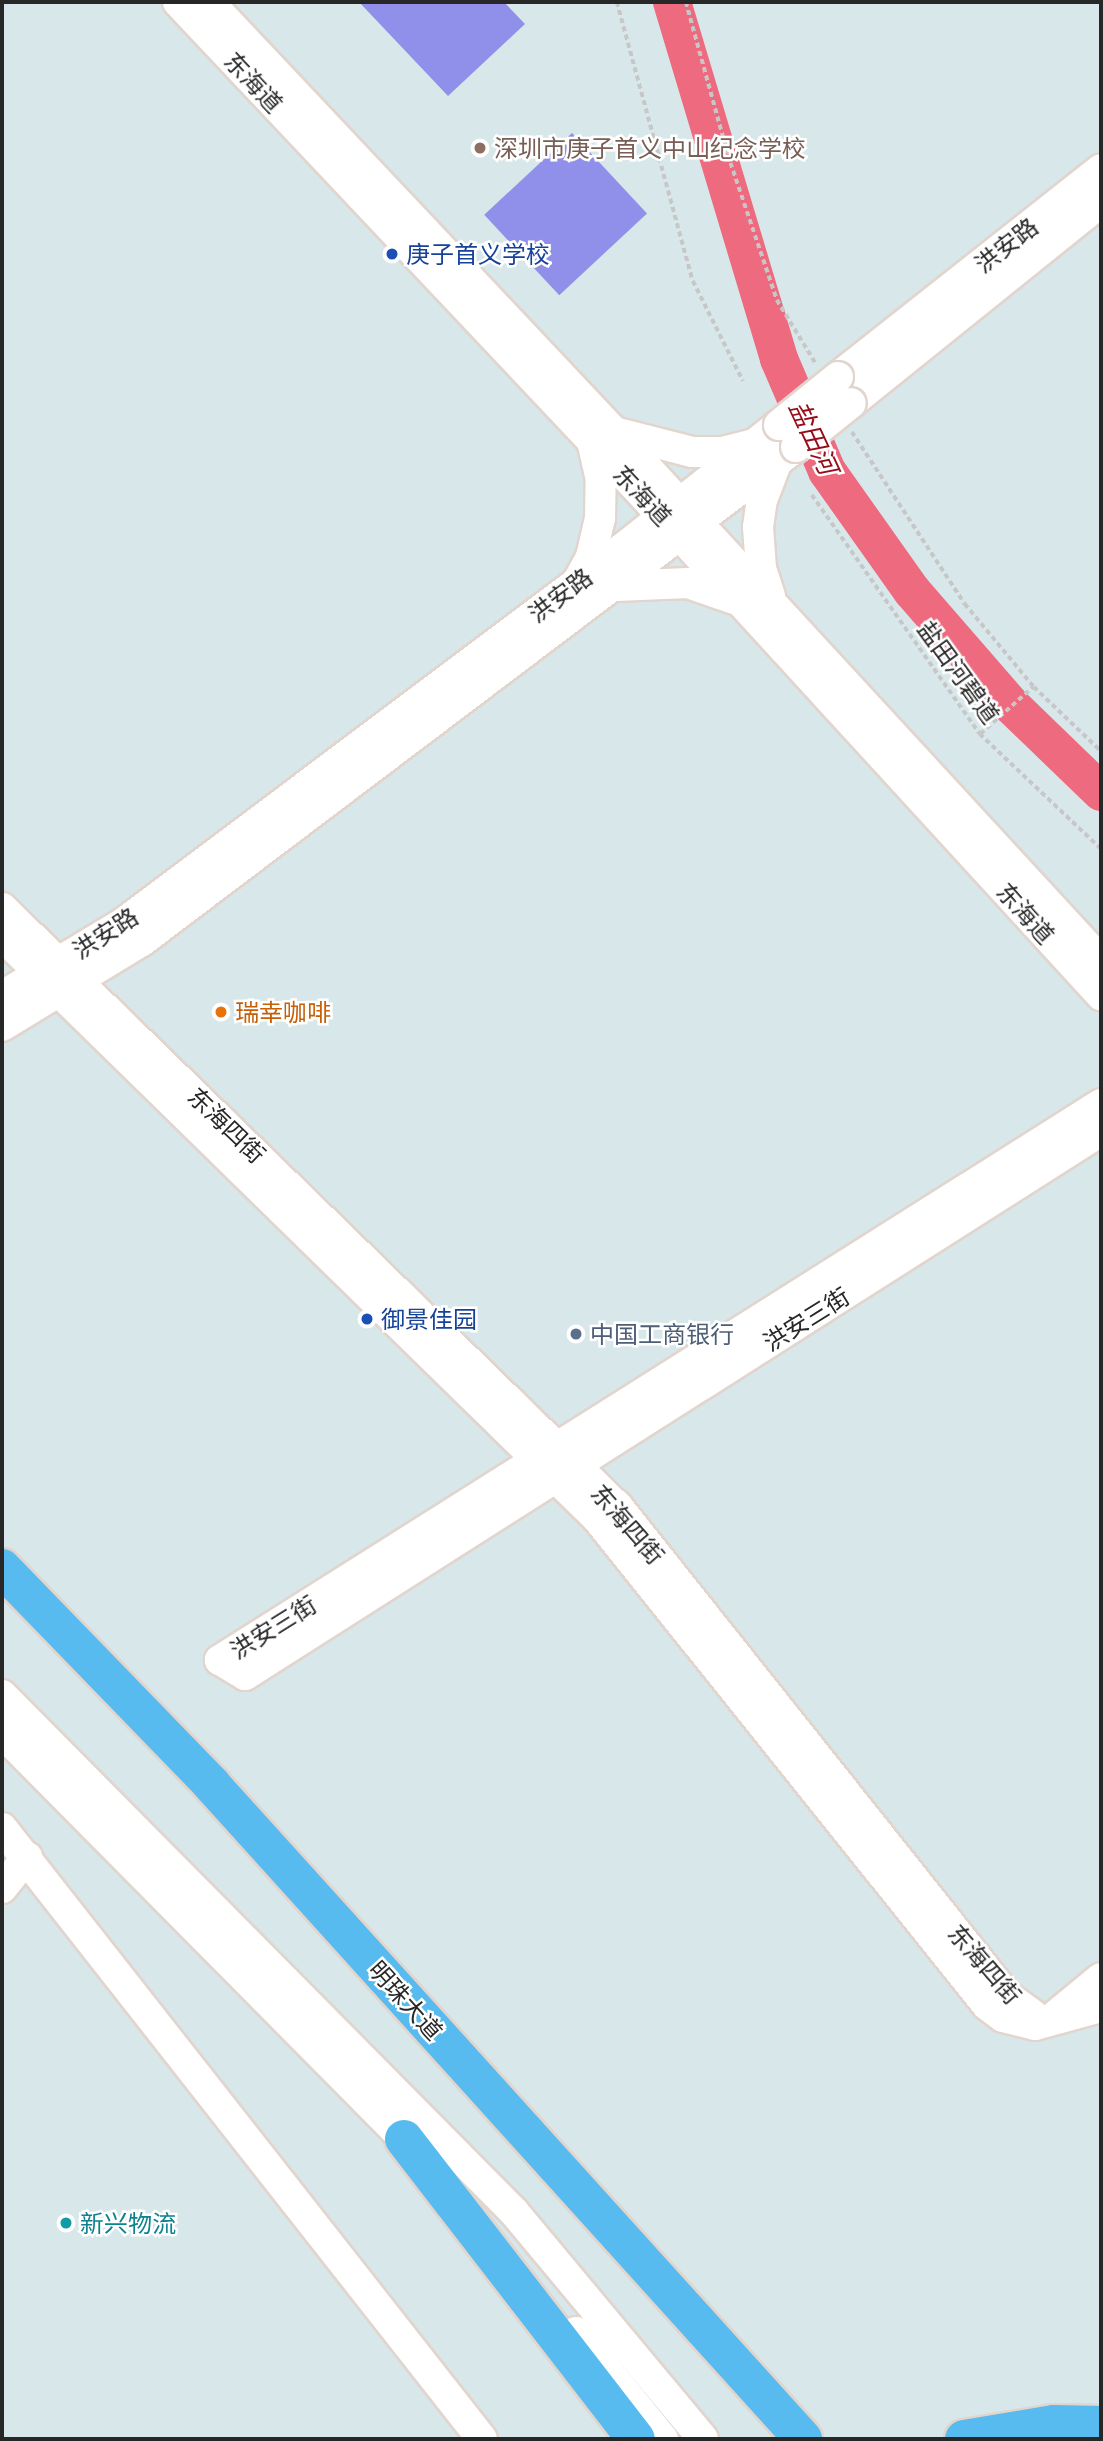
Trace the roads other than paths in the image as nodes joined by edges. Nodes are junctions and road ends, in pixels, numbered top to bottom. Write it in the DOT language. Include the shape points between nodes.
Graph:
graph roads {
  1 [pos="178,2"];
  2 [pos="209,2"];
  3 [pos="1101,169"];
  4 [pos="1101,202"];
  5 [pos="845,390"];
  6 [pos="602,435"];
  7 [pos="779,443"];
  8 [pos="681,520"];
  9 [pos="574,585"];
  10 [pos="612,587"];
  11 [pos="761,607"];
  12 [pos="2,908"];
  13 [pos="2,936"];
  14 [pos="1101,961"];
  15 [pos="59,977"];
  16 [pos="1101,995"];
  17 [pos="2,996"];
  18 [pos="2,1026"];
  19 [pos="1101,1104"];
  20 [pos="1101,1132"];
  21 [pos="557,1463"];
  22 [pos="2,1568"];
  23 [pos="2,1598"];
  24 [pos="2,1695"];
  25 [pos="2,1733"];
  26 [pos="2,1828"];
  27 [pos="27,1857"];
  28 [pos="2,1888"];
  29 [pos="1101,1978"];
  30 [pos="1101,2007"];
  31 [pos="1050,2019"];
  32 [pos="404,2138"];
  33 [pos="1101,2426"];
  34 [pos="482,2439"];
  35 [pos="636,2439"];
  36 [pos="663,2439"];
  37 [pos="703,2439"];
  38 [pos="773,2439"];
  39 [pos="803,2439"];
  40 [pos="964,2439"];
  1 -- 6 [label="street, 东海道"];
  2 -- 6 [label="street, 东海道"];
  3 -- 5 [label="street, 洪安路"];
  4 -- 5 [label="street, 洪安路"];
  5 -- 7 [label="street, 洪安路, bridge"];
  6 -- 7 [label="street" via="692,452"];
  6 -- 8 [label="street, 东海道"];
  6 -- 9 [label="street" via="600,519 591,556"];
  7 -- 8 [label="street, 洪安路"];
  7 -- 11 [label="street" via="758,527"];
  8 -- 9 [label="street, 洪安路"];
  8 -- 10 [label="street, 洪安路"];
  8 -- 11 [label="street, 东海道"];
  9 -- 15 [label="street, 洪安路" via="122,924"];
  10 -- 11 [label="street" via="688,583"];
  10 -- 15 [label="street, 洪安路" via="142,942"];
  11 -- 14 [label="street, 东海道"];
  11 -- 16 [label="street, 东海道"];
  12 -- 15 [label="street, 东海四街"];
  13 -- 15 [label="street, 东海四街"];
  15 -- 17 [label="street, 洪安路"];
  15 -- 18 [label="street, 洪安路"];
  15 -- 21 [label="street, 东海四街"];
  19 -- 21 [label="street, 洪安三街"];
  20 -- 21 [label="street, 洪安三街"];
  21 -- 21 [label="street, 洪安三街" via="220,1660 245,1675"];
  21 -- 31 [label="street, 东海四街" via="987,2005 1021,2024"];
  22 -- 39 [label="main road, 明珠大道" via="211,1784"];
  23 -- 38 [label="main road, 明珠大道" via="194,1800"];
  24 -- 37 [label="street" via="514,2211"];
  25 -- 32 [label="street"];
  26 -- 27 [label="street"];
  27 -- 28 [label="street"];
  27 -- 34 [label="street"];
  29 -- 31 [label="street"];
  30 -- 31 [label="street, 东海四街"];
  32 -- 35 [label="main road"];
  32 -- 36 [label="street" via="491,2232"];
  33 -- 40 [label="main road" via="1054,2424"];
}
